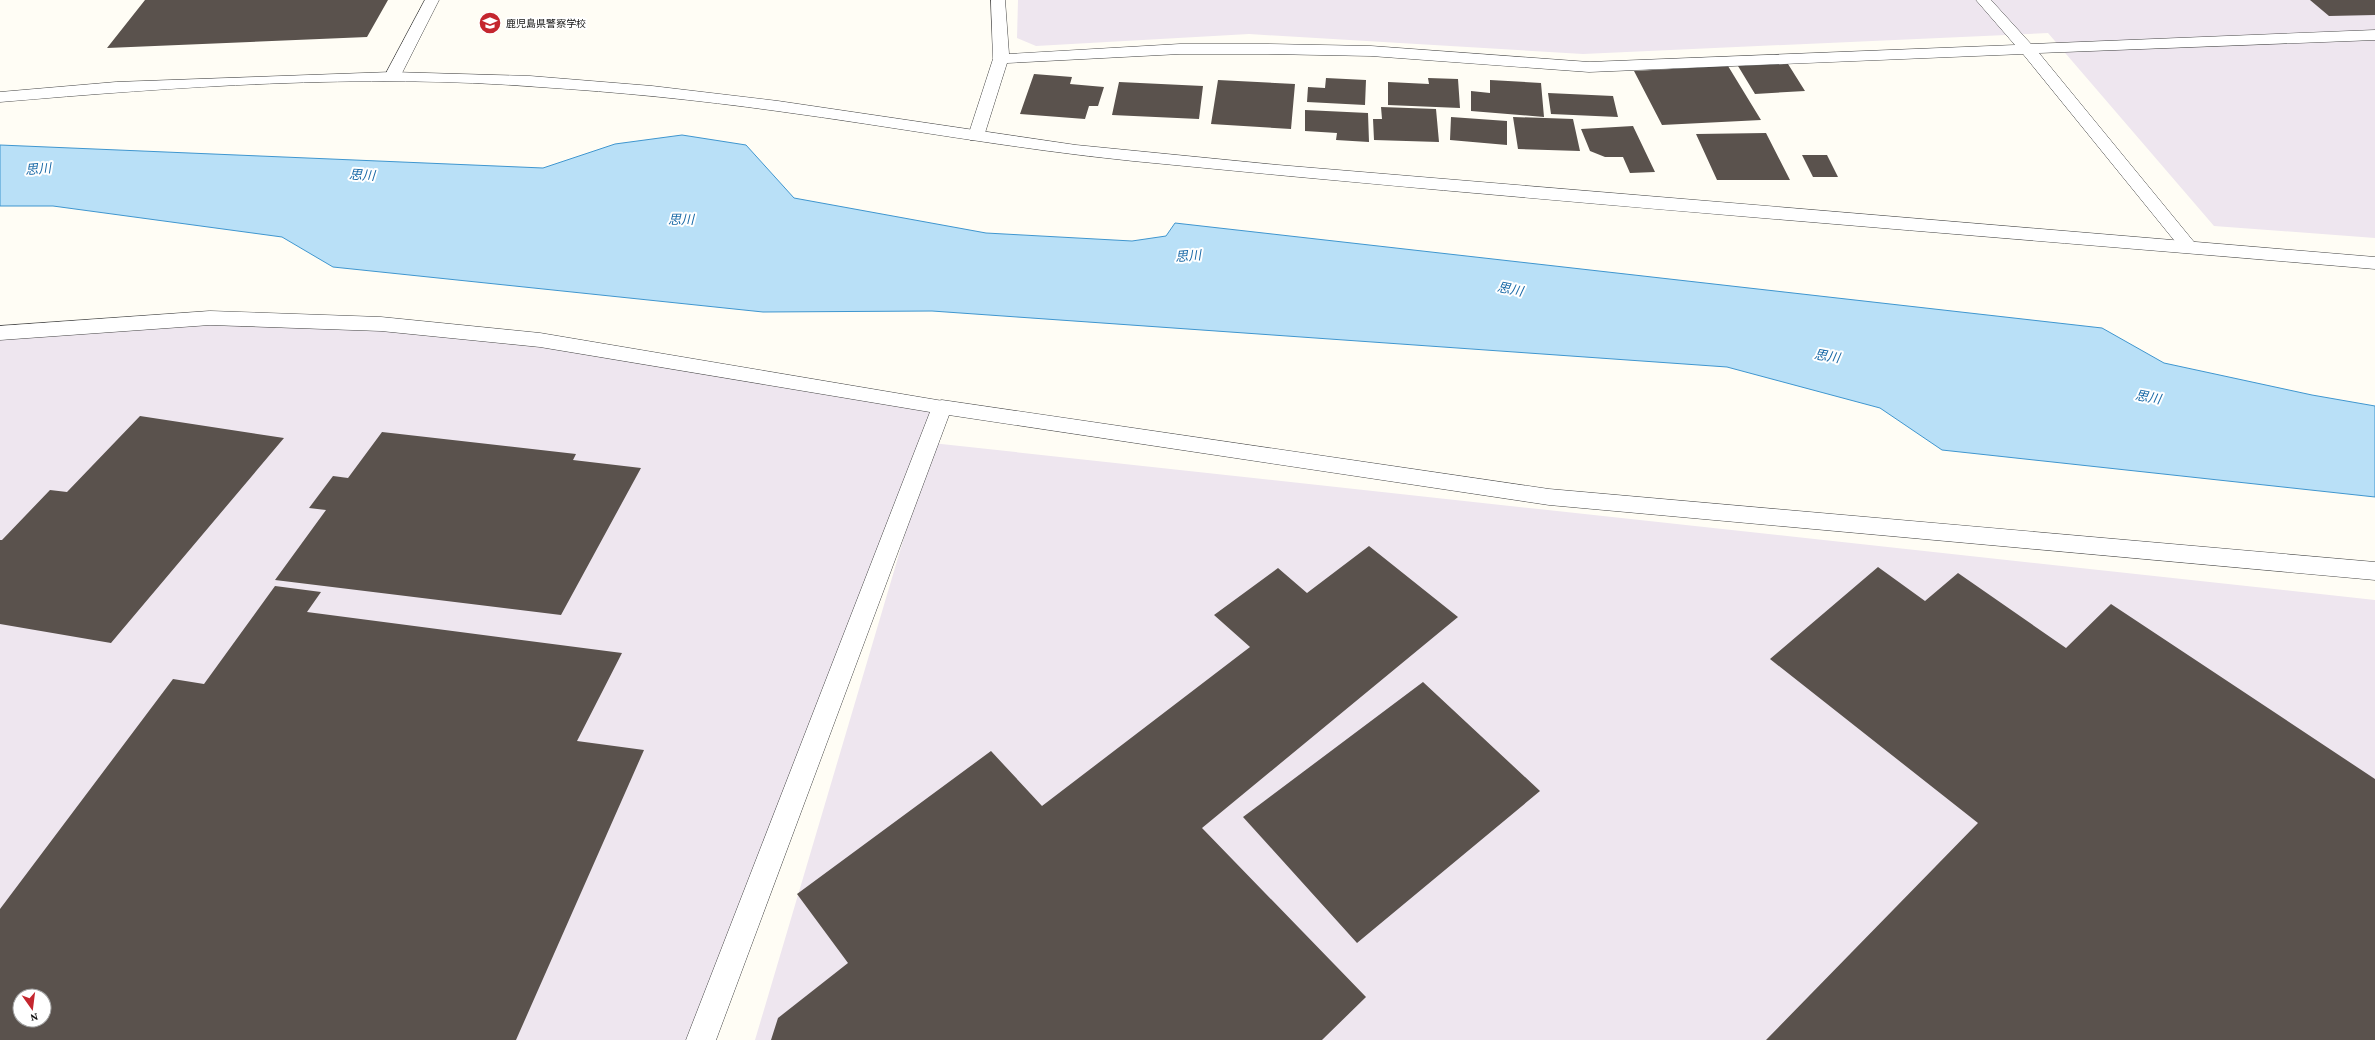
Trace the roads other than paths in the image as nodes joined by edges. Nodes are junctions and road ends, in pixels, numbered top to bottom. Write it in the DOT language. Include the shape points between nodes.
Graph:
graph roads {
  1 [pos="432,0"];
  2 [pos="998,0"];
  3 [pos="1983,0"];
  4 [pos="2375,35"];
  5 [pos="2026,48"];
  6 [pos="1001,59"];
  7 [pos="392,77"];
  8 [pos="0,97"];
  9 [pos="976,136"];
  10 [pos="2188,246"];
  11 [pos="2375,263"];
  12 [pos="0,333"];
  13 [pos="942,406"];
  14 [pos="2375,572"];
  15 [pos="701,1040"];
  1 -- 7 [label="street"];
  2 -- 6 [label="street"];
  3 -- 5 [label="street"];
  4 -- 5 [label="street"];
  5 -- 6 [label="street" via="1589,67 1371,51 1268,48 1180,49"];
  5 -- 10 [label="street"];
  6 -- 9 [label="street"];
  7 -- 8 [label="street" via="123,87"];
  7 -- 9 [label="street" via="530,81 652,91 778,106"];
  9 -- 10 [label="street" via="1076,150 1278,170"];
  10 -- 11 [label="street"];
  12 -- 13 [label="street" via="210,318 381,324 540,340"];
  13 -- 14 [label="street" via="1549,497"];
  13 -- 15 [label="street"];
}
